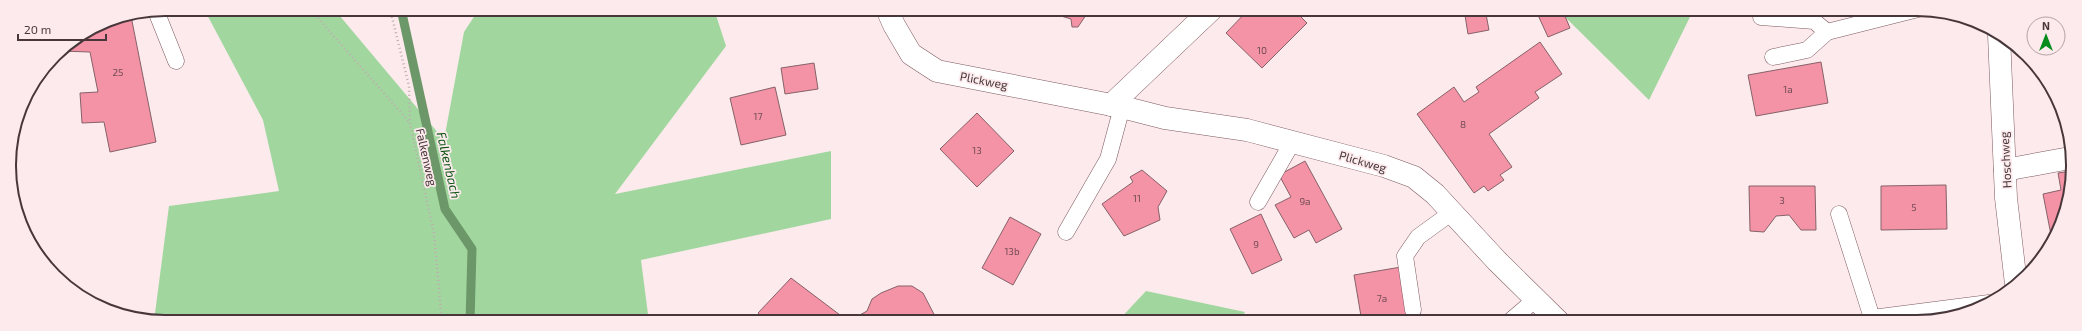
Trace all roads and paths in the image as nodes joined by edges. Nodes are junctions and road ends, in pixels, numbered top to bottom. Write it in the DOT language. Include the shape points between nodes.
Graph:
graph roads {
  1 [pos="158,16"];
  2 [pos="316,16"];
  3 [pos="392,16"];
  4 [pos="890,16"];
  5 [pos="1205,16"];
  6 [pos="1890,16"];
  7 [pos="1761,17"];
  8 [pos="1827,32"];
  9 [pos="1999,41"];
  10 [pos="1773,57"];
  11 [pos="176,60"];
  12 [pos="1117,106"];
  13 [pos="410,124"];
  14 [pos="1292,141"];
  15 [pos="2066,159"];
  16 [pos="2005,170"];
  17 [pos="1258,202"];
  18 [pos="1451,213"];
  19 [pos="1839,214"];
  20 [pos="1066,232"];
  21 [pos="2015,278"];
  22 [pos="1536,299"];
  23 [pos="1970,306"];
  24 [pos="1413,310"];
  25 [pos="441,315"];
  26 [pos="1517,315"];
  27 [pos="1552,315"];
  28 [pos="1871,315"];
  29 [pos="1895,315"];
  1 -- 11 [label="lane"];
  2 -- 13 [label="path, Falkenweg"];
  3 -- 13 [label="path" via="409,86"];
  4 -- 12 [label="street, Plickweg" via="911,54 937,71"];
  5 -- 12 [label="street"];
  6 -- 8 [label="lane"];
  7 -- 8 [label="lane" via="1814,21"];
  8 -- 10 [label="lane" via="1807,50"];
  9 -- 16 [label="street, Hoschweg"];
  12 -- 14 [label="street, Plickweg" via="1165,118 1247,130"];
  12 -- 20 [label="lane" via="1108,159"];
  13 -- 25 [label="path, Falkenweg" via="434,233"];
  14 -- 17 [label="lane"];
  14 -- 18 [label="street, Plickweg" via="1384,166 1414,177 1435,194"];
  15 -- 16 [label="street"];
  16 -- 21 [label="street, Hoschweg"];
  18 -- 22 [label="street, Plickweg"];
  18 -- 24 [label="lane" via="1418,237 1405,256"];
  19 -- 28 [label="lane"];
  22 -- 26 [label="lane"];
  22 -- 27 [label="street, Plickweg"];
  23 -- 29 [label="lane"];
}
